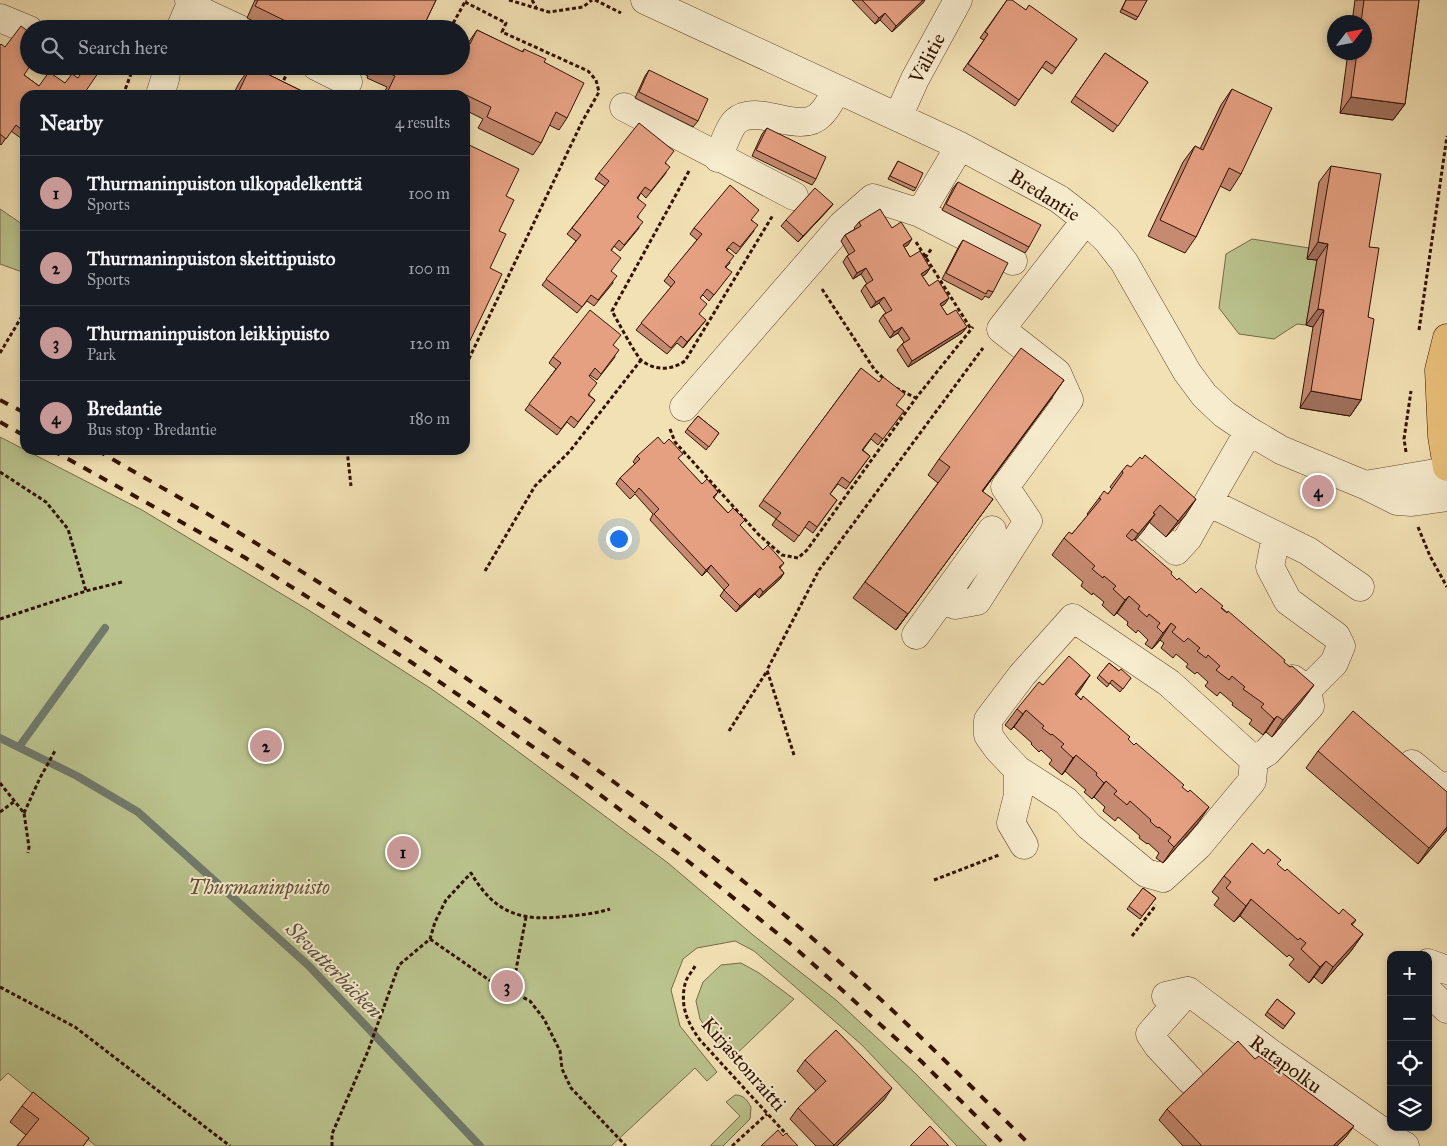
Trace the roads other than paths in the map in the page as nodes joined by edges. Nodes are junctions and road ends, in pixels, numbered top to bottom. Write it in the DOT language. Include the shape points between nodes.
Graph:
graph roads {
  1 [pos="645,0"];
  2 [pos="958,0"];
  3 [pos="186,12"];
  4 [pos="0,18"];
  5 [pos="211,20"];
  6 [pos="20,26"];
  7 [pos="167,75"];
  8 [pos="334,75"];
  9 [pos="348,82"];
  10 [pos="837,89"];
  11 [pos="162,90"];
  12 [pos="624,107"];
  13 [pos="898,117"];
  14 [pos="960,146"];
  15 [pos="710,153"];
  16 [pos="789,194"];
  17 [pos="920,214"];
  18 [pos="1086,220"];
  19 [pos="1013,261"];
  20 [pos="1447,338"];
  21 [pos="684,407"];
  22 [pos="1248,431"];
  23 [pos="1447,467"];
  24 [pos="1447,471"];
  25 [pos="1365,485"];
  26 [pos="1447,497"];
  27 [pos="1208,502"];
  28 [pos="1145,525"];
  29 [pos="992,530"];
  30 [pos="1276,536"];
  31 [pos="1360,587"];
  32 [pos="943,598"];
  33 [pos="916,635"];
  34 [pos="1276,665"];
  35 [pos="1306,690"];
  36 [pos="1392,747"];
  37 [pos="1254,760"];
  38 [pos="1018,770"];
  39 [pos="1447,786"];
  40 [pos="1192,808"];
  41 [pos="1214,826"];
  42 [pos="1024,845"];
  43 [pos="1432,964"];
  44 [pos="1447,970"];
  45 [pos="1432,995"];
  46 [pos="1447,1009"];
  47 [pos="1190,1080"];
  48 [pos="1405,1146"];
  1 -- 10 [label="street, Bredantie"];
  2 -- 13 [label="street, Välitie"];
  3 -- 5 [label="street"];
  4 -- 6 [label="street"];
  7 -- 11 [label="street"];
  8 -- 9 [label="street"];
  10 -- 13 [label="street, Bredantie"];
  10 -- 15 [label="street" via="818,117 803,122 756,115 742,118 734,123"];
  12 -- 15 [label="street"];
  13 -- 14 [label="street, Bredantie"];
  14 -- 17 [label="street"];
  14 -- 18 [label="street, Bredantie" via="1059,199"];
  15 -- 16 [label="street"];
  17 -- 19 [label="street"];
  17 -- 21 [label="street" via="873,198 842,225"];
  18 -- 22 [label="street, Bredantie" via="1124,262 1204,395"];
  18 -- 32 [label="street" via="989,326 1057,373 1069,400 1005,487 1028,521 1023,529 977,601 955,605"];
  20 -- 23 [label="main road" via="1439,370"];
  22 -- 25 [label="street, Bredantie" via="1281,450"];
  22 -- 27 [label="street"];
  24 -- 25 [label="street"];
  25 -- 26 [label="street, Bredantie" via="1397,501"];
  27 -- 28 [label="street" via="1188,538 1176,551"];
  27 -- 30 [label="street"];
  29 -- 32 [label="street"];
  30 -- 31 [label="street" via="1308,551"];
  30 -- 35 [label="street" via="1270,567 1288,601 1336,636 1341,646 1334,663"];
  32 -- 33 [label="street"];
  34 -- 35 [label="street"];
  35 -- 37 [label="street" via="1310,706 1268,752"];
  36 -- 39 [label="street" via="1441,788"];
  37 -- 38 [label="street" via="1169,683 1073,618 1022,675 988,720 988,735"];
  37 -- 41 [label="street" via="1252,781"];
  38 -- 41 [label="street" via="1066,801 1089,826 1146,873 1163,878 1198,846"];
  38 -- 42 [label="street" via="1018,795 1011,823"];
  40 -- 41 [label="street"];
  43 -- 44 [label="street"];
  45 -- 46 [label="street"];
  47 -- 48 [label="street, Ratapolku" via="1150,1034 1177,994 1264,1063"];
}
